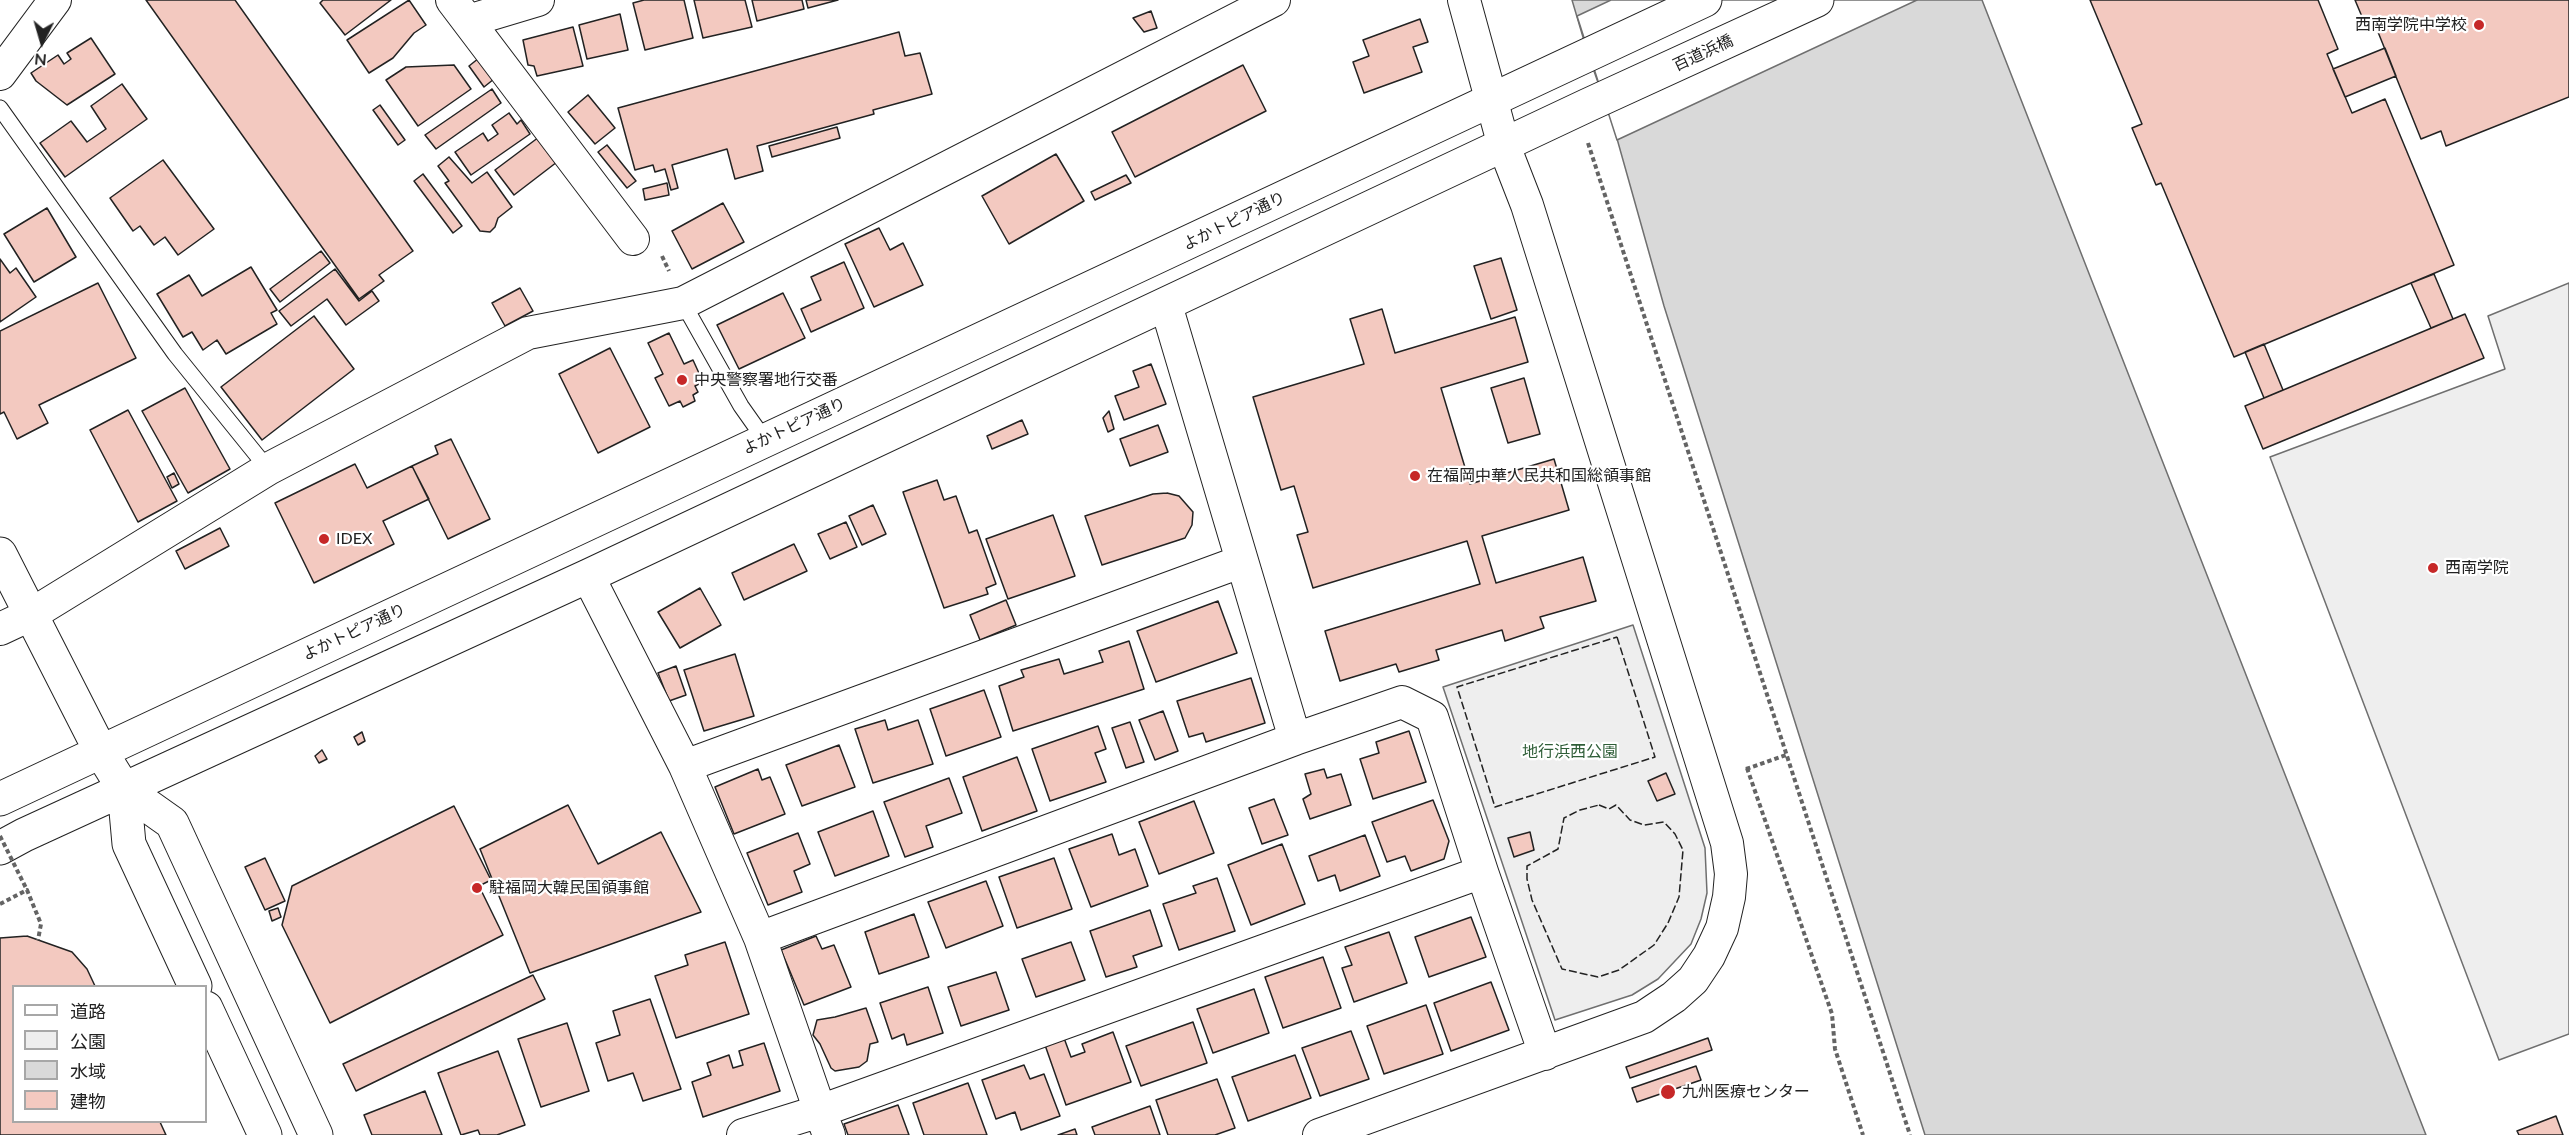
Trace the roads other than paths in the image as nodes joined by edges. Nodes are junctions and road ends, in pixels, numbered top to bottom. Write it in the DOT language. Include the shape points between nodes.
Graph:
graph roads {
  1 [pos="56,0"];
  2 [pos="538,0"];
  3 [pos="1274,0"];
  4 [pos="1464,0"];
  5 [pos="1705,0"];
  6 [pos="1817,0"];
  7 [pos="460,11"];
  8 [pos="0,74"];
  9 [pos="1493,100"];
  10 [pos="0,108"];
  11 [pos="1504,146"];
  12 [pos="633,239"];
  13 [pos="683,303"];
  14 [pos="1166,305"];
  15 [pos="765,440"];
  16 [pos="268,469"];
  17 [pos="0,554"];
  18 [pos="1240,562"];
  19 [pos="588,576"];
  20 [pos="32,614"];
  21 [pos="0,629"];
  22 [pos="1295,739"];
  23 [pos="101,752"];
  24 [pos="685,766"];
  25 [pos="124,789"];
  26 [pos="0,799"];
  27 [pos="0,848"];
  28 [pos="1482,872"];
  29 [pos="760,938"];
  30 [pos="194,985"];
  31 [pos="207,1010"];
  32 [pos="1545,1054"];
  33 [pos="824,1123"];
  34 [pos="265,1135"];
  35 [pos="316,1135"];
  36 [pos="743,1135"];
  37 [pos="1319,1135"];
  1 -- 8 [label="street"];
  2 -- 7 [label="street"];
  3 -- 13 [label="street"];
  4 -- 9 [label="street"];
  5 -- 9 [label="street, よかトピア通り"];
  6 -- 11 [label="street, 百道浜橋"];
  7 -- 12 [label="street"];
  9 -- 11 [label="street"];
  9 -- 15 [label="street, よかトピア通り"];
  10 -- 16 [label="lane" via="175,354"];
  11 -- 14 [label="street"];
  11 -- 32 [label="street" via="1527,205 1727,843 1731,874 1722,928 1709,956 1686,986 1644,1017"];
  13 -- 15 [label="lane" via="741,406"];
  13 -- 16 [label="street" via="528,333"];
  14 -- 18 [label="street"];
  14 -- 19 [label="street"];
  15 -- 23 [label="street, よかトピア通り"];
  16 -- 20 [label="street"];
  17 -- 20 [label="street"];
  18 -- 22 [label="street"];
  18 -- 24 [label="street"];
  19 -- 24 [label="street"];
  19 -- 25 [label="street"];
  20 -- 21 [label="street"];
  20 -- 23 [label="street"];
  22 -- 28 [label="street" via="1401,702 1432,717"];
  22 -- 29 [label="street"];
  23 -- 25 [label="street"];
  23 -- 26 [label="street, よかトピア通り"];
  24 -- 29 [label="street"];
  25 -- 27 [label="street"];
  25 -- 30 [label="street" via="129,844"];
  25 -- 35 [label="street" via="172,823"];
  28 -- 32 [label="street"];
  28 -- 33 [label="street"];
  29 -- 33 [label="street"];
  31 -- 34 [label="street"];
  32 -- 37 [label="street"];
  33 -- 36 [label="street"];
}
